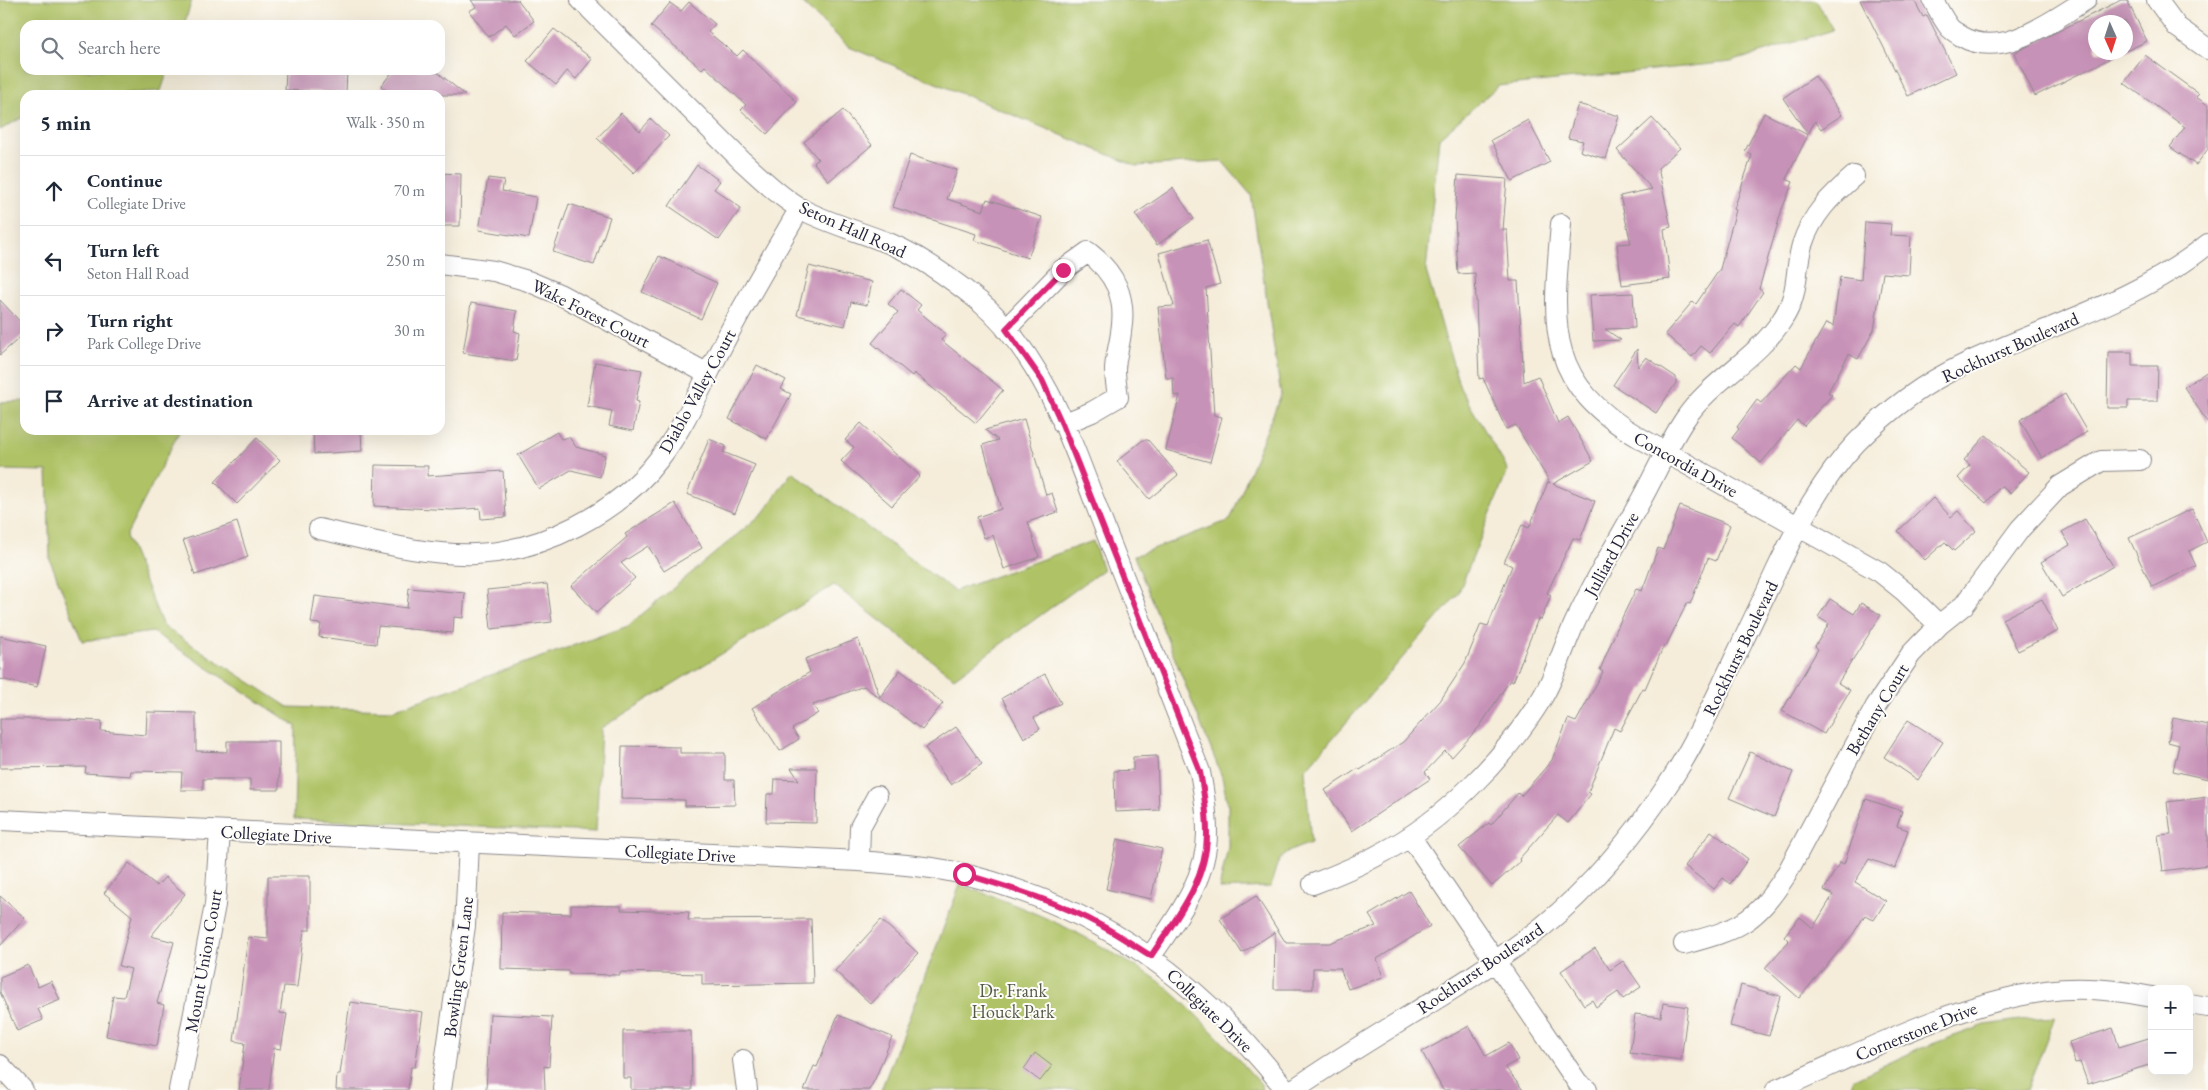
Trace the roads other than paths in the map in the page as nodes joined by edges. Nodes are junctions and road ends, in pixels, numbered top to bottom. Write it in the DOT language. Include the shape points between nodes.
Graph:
graph roads {
  1 [pos="581,0"];
  2 [pos="1933,0"];
  3 [pos="2086,0"];
  4 [pos="2157,0"];
  5 [pos="2208,48"];
  6 [pos="1854,176"];
  7 [pos="800,208"];
  8 [pos="1561,224"];
  9 [pos="2208,244"];
  10 [pos="445,265"];
  11 [pos="1006,329"];
  12 [pos="708,374"];
  13 [pos="1062,424"];
  14 [pos="1666,453"];
  15 [pos="2140,460"];
  16 [pos="1798,526"];
  17 [pos="319,529"];
  18 [pos="1939,624"];
  19 [pos="877,796"];
  20 [pos="0,820"];
  21 [pos="220,831"];
  22 [pos="1410,836"];
  23 [pos="469,844"];
  24 [pos="859,861"];
  25 [pos="1313,884"];
  26 [pos="1684,944"];
  27 [pos="1151,956"];
  28 [pos="1495,961"];
  29 [pos="2148,996"];
  30 [pos="2193,1005"];
  31 [pos="2208,1007"];
  32 [pos="743,1060"];
  33 [pos="0,1065"];
  34 [pos="23,1090"];
  35 [pos="179,1090"];
  36 [pos="441,1090"];
  37 [pos="747,1090"];
  38 [pos="1286,1090"];
  39 [pos="1293,1090"];
  40 [pos="1587,1090"];
  41 [pos="1776,1090"];
  1 -- 7 [label="street, Seton Hall Road" via="742,161"];
  2 -- 3 [label="street" via="1950,29 1968,40 1986,44 2006,42 2030,33"];
  4 -- 5 [label="street" via="2177,27"];
  6 -- 14 [label="street, Julliard Drive" via="1826,200 1813,222 1802,245 1793,300 1782,320 1765,342 1722,378 1686,417"];
  7 -- 11 [label="street, Seton Hall Road" via="894,245 980,303"];
  7 -- 12 [label="street, Diablo Valley Court"];
  8 -- 14 [label="street, Concordia Drive" via="1556,326 1571,374 1604,415"];
  9 -- 16 [label="street, Rockhurst Boulevard" via="2141,287 1964,364 1919,390 1854,446 1829,476"];
  10 -- 12 [label="street, Wake Forest Court" via="528,281 561,295"];
  11 -- 13 [label="street, Seton Hall Road" via="1042,380"];
  11 -- 13 [label="street" via="1063,270 1088,252 1111,275 1119,289 1122,314 1114,370 1118,397"];
  12 -- 17 [label="street, Diablo Valley Court" via="659,460 601,513 570,530 504,551 444,554"];
  13 -- 27 [label="street, Seton Hall Road" via="1200,772 1206,803 1208,835 1203,862 1181,911"];
  14 -- 16 [label="street, Concordia Drive"];
  14 -- 22 [label="street, Julliard Drive" via="1584,602 1543,697 1493,764 1456,800"];
  15 -- 18 [label="street, Bethany Court" via="2101,461 2060,486 2020,528 1964,605"];
  16 -- 18 [label="street, Concordia Drive" via="1880,572"];
  16 -- 28 [label="street, Rockhurst Boulevard" via="1701,729 1675,774 1604,868 1543,926"];
  18 -- 26 [label="street, Bethany Court" via="1897,672 1876,706 1786,875 1769,900 1748,921 1726,932"];
  19 -- 24 [label="street" via="860,827"];
  20 -- 21 [label="street, Collegiate Drive"];
  21 -- 23 [label="street, Collegiate Drive"];
  21 -- 35 [label="street, Mount Union Court" via="215,905"];
  22 -- 25 [label="street, Julliard Drive" via="1382,853"];
  22 -- 28 [label="street"];
  23 -- 24 [label="street, Collegiate Drive"];
  23 -- 36 [label="street, Bowling Green Lane" via="465,926"];
  24 -- 27 [label="street, Collegiate Drive" via="964,874 1012,889 1102,926"];
  27 -- 38 [label="street, Collegiate Drive" via="1229,1023"];
  28 -- 39 [label="street, Rockhurst Boulevard"];
  28 -- 40 [label="street" via="1578,1083"];
  29 -- 41 [label="street, Cornerstone Drive" via="2111,991 2047,991 1986,1004 1942,1018"];
  30 -- 31 [label="street"];
  32 -- 37 [label="street"];
  33 -- 34 [label="street"];
}
